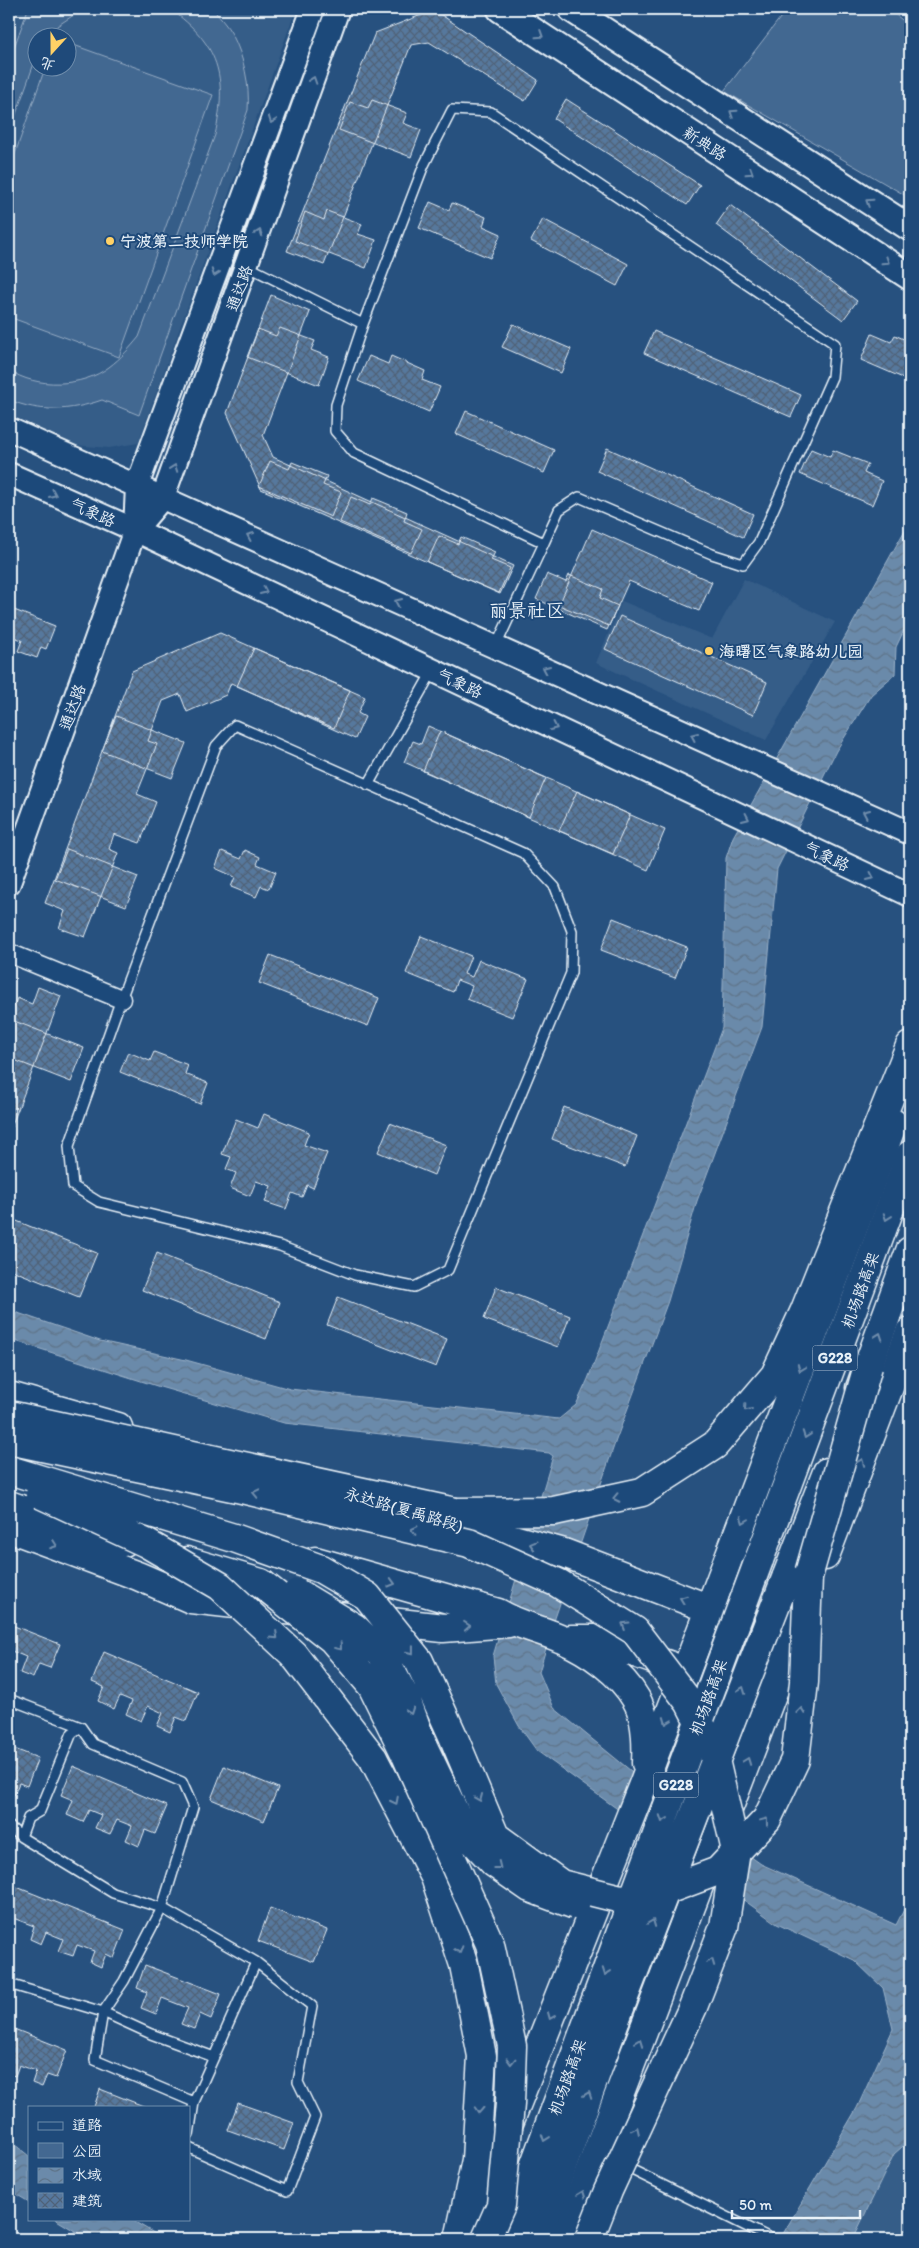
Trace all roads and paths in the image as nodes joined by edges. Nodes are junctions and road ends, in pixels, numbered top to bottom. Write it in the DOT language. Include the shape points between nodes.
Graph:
graph roads {
  1 [pos="313,9"];
  2 [pos="338,9"];
  3 [pos="500,9"];
  4 [pos="571,9"];
  5 [pos="910,228"];
  6 [pos="248,266"];
  7 [pos="910,277"];
  8 [pos="363,324"];
  9 [pos="9,429"];
  10 [pos="9,474"];
  11 [pos="137,486"];
  12 [pos="163,497"];
  13 [pos="135,530"];
  14 [pos="544,542"];
  15 [pos="496,646"];
  16 [pos="433,670"];
  17 [pos="368,785"];
  18 [pos="910,833"];
  19 [pos="9,883"];
  20 [pos="910,895"];
  21 [pos="9,953"];
  22 [pos="121,998"];
  23 [pos="910,1046"];
  24 [pos="910,1077"];
  25 [pos="910,1155"];
  26 [pos="910,1251"];
  27 [pos="910,1332"];
  28 [pos="868,1366"];
  29 [pos="9,1396"];
  30 [pos="9,1414"];
  31 [pos="9,1440"];
  32 [pos="9,1471"];
  33 [pos="9,1479"];
  34 [pos="9,1504"];
  35 [pos="9,1528"];
  36 [pos="261,1583"];
  37 [pos="710,1609"];
  38 [pos="506,1618"];
  39 [pos="797,1628"];
  40 [pos="562,1639"];
  41 [pos="686,1671"];
  42 [pos="9,1699"];
  43 [pos="81,1727"];
  44 [pos="644,1781"];
  45 [pos="9,1826"];
  46 [pos="21,1837"];
  47 [pos="659,1893"];
  48 [pos="162,1908"];
  49 [pos="256,1962"];
  50 [pos="9,1984"];
  51 [pos="104,2012"];
  52 [pos="214,2057"];
  53 [pos="194,2102"];
  54 [pos="190,2128"];
  55 [pos="190,2148"];
  56 [pos="606,2157"];
  57 [pos="459,2239"];
  58 [pos="463,2239"];
  59 [pos="486,2239"];
  60 [pos="507,2239"];
  61 [pos="536,2239"];
  62 [pos="564,2239"];
  63 [pos="589,2239"];
  64 [pos="772,2239"];
  1 -- 11 [label="street, 通达路, one-way"];
  6 -- 2 [label="street, 通达路, one-way"];
  3 -- 7 [label="main road, 新典路, one-way"];
  5 -- 4 [label="main road, one-way"];
  6 -- 8 [label="lane"];
  12 -- 6 [label="street, 通达路, one-way"];
  8 -- 14 [label="lane" via="336,405 335,431 354,453"];
  8 -- 14 [label="lane" via="424,165 452,110 491,112 836,344 832,377 760,542 743,564 578,497 559,510"];
  9 -- 11 [label="street"];
  10 -- 13 [label="street, 气象路, one-way"];
  11 -- 12 [label="street"];
  11 -- 13 [label="street, 通达路"];
  12 -- 13 [label="street, 通达路"];
  15 -- 12 [label="street, one-way"];
  13 -- 16 [label="street, 气象路, one-way"];
  13 -- 19 [label="street, 通达路"];
  14 -- 15 [label="lane"];
  18 -- 15 [label="street, one-way"];
  16 -- 17 [label="lane"];
  16 -- 20 [label="street, 气象路, one-way"];
  17 -- 22 [label="lane" via="234,726 216,746"];
  17 -- 22 [label="lane" via="523,853 555,887 572,931 571,974 448,1270 414,1287 355,1275 280,1246 99,1202 73,1186 69,1146"];
  21 -- 22 [label="street"];
  23 -- 30 [label="main road, one-way, bridge" via="805,1310 775,1375 715,1445 642,1492 554,1511 455,1512"];
  24 -- 37 [label="main road, one-way"];
  25 -- 60 [label="main road, 机场路高架 / G228, one-way, bridge"];
  28 -- 26 [label="main road, 机场路高架 / G228, one-way"];
  39 -- 27 [label="main road, one-way"];
  47 -- 28 [label="main road, one-way, bridge" via="718,1871 767,1819 796,1760 804,1682 808,1577"];
  61 -- 28 [label="main road, 机场路高架 / G228, one-way, bridge" via="616,2018"];
  37 -- 29 [label="main road, 永达路(夏禹路段), one-way" via="564,1553"];
  63 -- 31 [label="main road, one-way, bridge" via="693,2007 724,1927 736,1851 712,1747 689,1702 635,1632 558,1583 469,1543 237,1488"];
  32 -- 38 [label="main road, one-way"];
  32 -- 47 [label="main road, one-way, bridge" via="243,1541 321,1569 367,1596 419,1661 495,1836 561,1884 621,1899"];
  33 -- 57 [label="main road, one-way, bridge" via="146,1543 220,1586 293,1654 373,1758 435,1878 464,1965 482,2056 476,2160"];
  34 -- 36 [label="main road, bridge" via="57,1522"];
  35 -- 38 [label="main road, one-way" via="138,1576 191,1600 443,1628"];
  36 -- 47 [label="main road, one-way, bridge" via="301,1594 355,1628 382,1654 406,1699 422,1744 463,1830 494,1863 530,1888 568,1903 604,1911"];
  36 -- 59 [label="main road, one-way, bridge" via="332,1639 372,1686 490,1944 512,2046 501,2205"];
  37 -- 39 [label="main road, 永达路(夏禹路段)"];
  37 -- 41 [label="main road"];
  38 -- 40 [label="main road"];
  56 -- 39 [label="main road, one-way" via="696,1893"];
  40 -- 41 [label="main road" via="595,1639"];
  40 -- 44 [label="main road" via="625,1682 637,1700 646,1751"];
  41 -- 44 [label="main road, one-way"];
  42 -- 43 [label="lane"];
  43 -- 46 [label="lane" via="72,1733 40,1811 28,1818"];
  43 -- 48 [label="lane" via="93,1744 182,1782 192,1807"];
  44 -- 58 [label="main road, one-way"];
  45 -- 46 [label="lane"];
  46 -- 48 [label="lane" via="114,1893"];
  48 -- 49 [label="lane"];
  48 -- 51 [label="lane"];
  49 -- 52 [label="lane"];
  49 -- 55 [label="lane" via="312,2006 298,2082 315,2117 287,2190"];
  50 -- 51 [label="lane"];
  51 -- 52 [label="lane"];
  51 -- 53 [label="lane" via="95,2060"];
  52 -- 53 [label="lane"];
  53 -- 54 [label="lane"];
  62 -- 56 [label="main road, one-way"];
  56 -- 64 [label="lane"];
}
